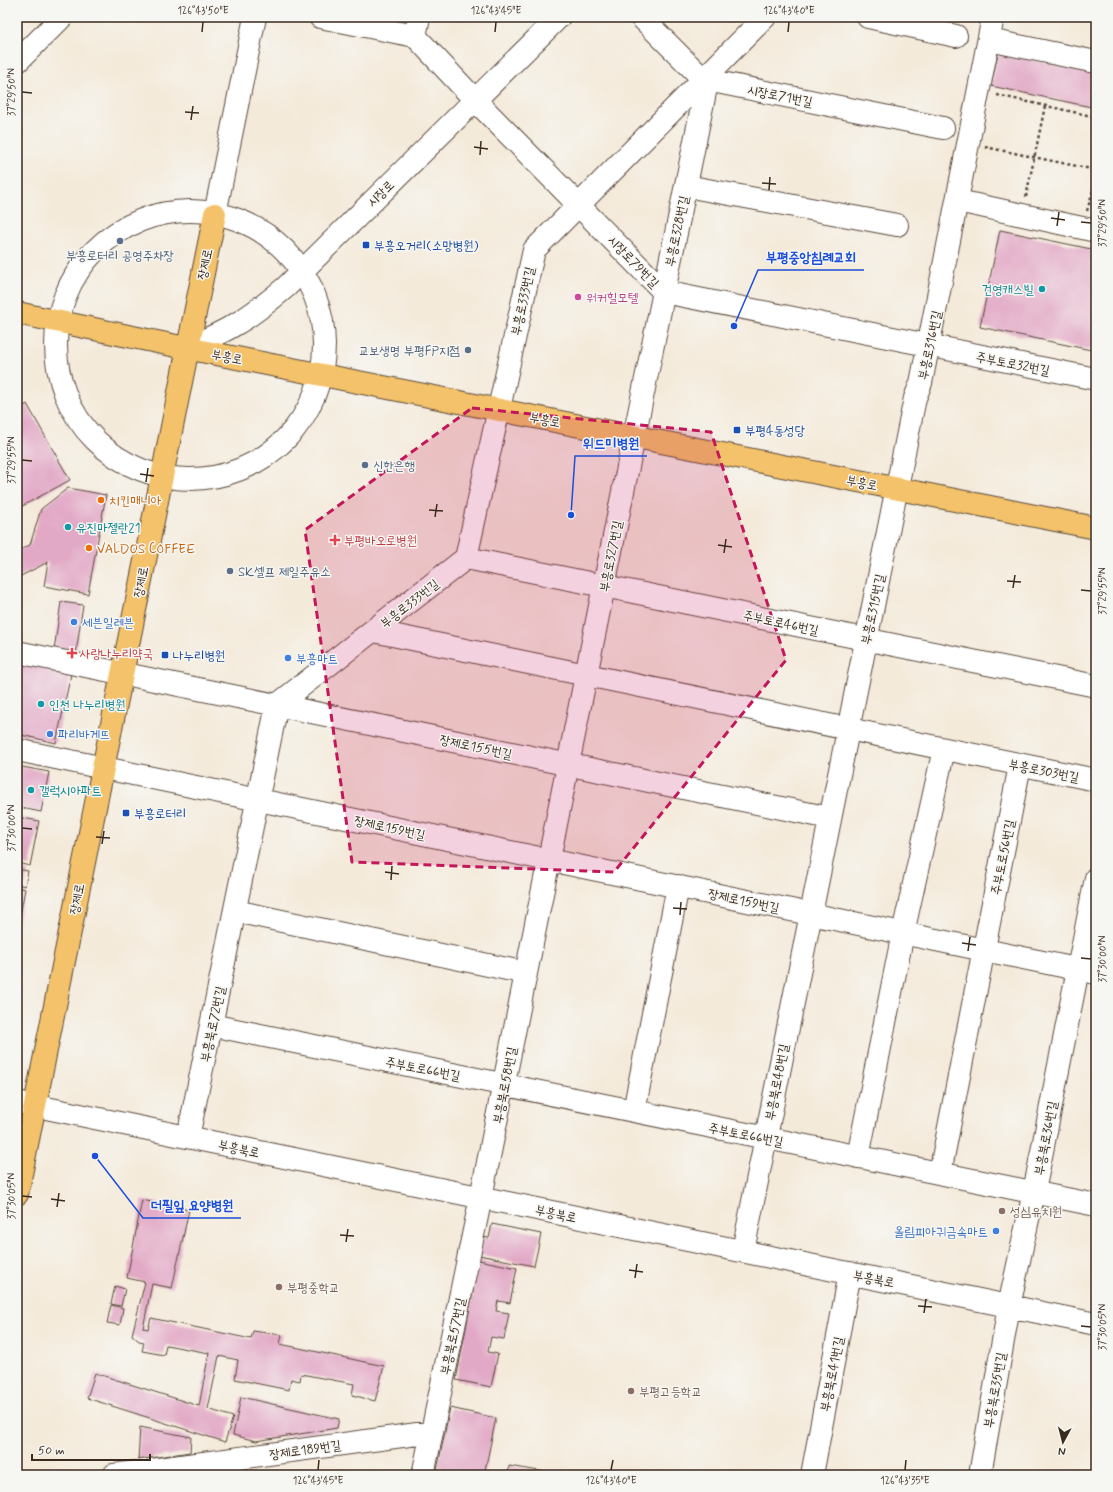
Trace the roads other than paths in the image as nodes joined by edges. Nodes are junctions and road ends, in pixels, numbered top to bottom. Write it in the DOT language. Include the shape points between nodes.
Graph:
graph roads {
  1 [pos="62,17"];
  2 [pos="255,17"];
  3 [pos="320,17"];
  4 [pos="559,17"];
  5 [pos="641,17"];
  6 [pos="765,17"];
  7 [pos="868,17"];
  8 [pos="993,17"];
  9 [pos="417,26"];
  10 [pos="956,36"];
  11 [pos="988,40"];
  12 [pos="17,62"];
  13 [pos="1096,62"];
  14 [pos="707,77"];
  15 [pos="475,100"];
  16 [pos="943,128"];
  17 [pos="686,186"];
  18 [pos="958,201"];
  19 [pos="579,204"];
  20 [pos="215,214"];
  21 [pos="897,225"];
  22 [pos="1089,230"];
  23 [pos="301,271"];
  24 [pos="664,292"];
  25 [pos="17,313"];
  26 [pos="58,322"];
  27 [pos="929,346"];
  28 [pos="186,348"];
  29 [pos="321,374"];
  30 [pos="1096,379"];
  31 [pos="499,410"];
  32 [pos="634,436"];
  33 [pos="161,475"];
  34 [pos="897,489"];
  35 [pos="1096,528"];
  36 [pos="466,558"];
  37 [pos="604,586"];
  38 [pos="373,631"];
  39 [pos="866,639"];
  40 [pos="17,652"];
  41 [pos="121,674"];
  42 [pos="586,675"];
  43 [pos="1096,686"];
  44 [pos="277,705"];
  45 [pos="848,729"];
  46 [pos="944,749"];
  47 [pos="17,750"];
  48 [pos="568,765"];
  49 [pos="1020,765"];
  50 [pos="102,768"];
  51 [pos="1096,780"];
  52 [pos="258,800"];
  53 [pos="830,818"];
  54 [pos="549,860"];
  55 [pos="1096,878"];
  56 [pos="678,886"];
  57 [pos="235,911"];
  58 [pos="810,914"];
  59 [pos="903,933"];
  60 [pos="984,950"];
  61 [pos="1087,971"];
  62 [pos="526,973"];
  63 [pos="211,1025"];
  64 [pos="504,1084"];
  65 [pos="26,1104"];
  66 [pos="634,1111"];
  67 [pos="188,1137"];
  68 [pos="765,1137"];
  69 [pos="858,1156"];
  70 [pos="940,1173"];
  71 [pos="1034,1192"];
  72 [pos="17,1194"];
  73 [pos="481,1197"];
  74 [pos="1096,1205"];
  75 [pos="743,1251"];
  76 [pos="850,1273"];
  77 [pos="1009,1306"];
  78 [pos="1096,1324"];
  79 [pos="432,1432"];
  80 [pos="177,1471"];
  81 [pos="114,1475"];
  82 [pos="423,1475"];
  83 [pos="812,1475"];
  84 [pos="980,1475"];
  1 -- 12 [label="street"];
  2 -- 20 [label="street, 장제로"];
  3 -- 9 [label="street"];
  4 -- 15 [label="street, 시장로"];
  5 -- 14 [label="street"];
  6 -- 14 [label="street, 부흥로333번길"];
  7 -- 10 [label="street"];
  8 -- 11 [label="street, 부흥로316번길"];
  9 -- 15 [label="street, 시장로79번길"];
  11 -- 13 [label="street"];
  11 -- 18 [label="street, 부흥로316번길"];
  14 -- 16 [label="street, 시장로71번길"];
  14 -- 17 [label="street, 부흥로328번길"];
  14 -- 19 [label="street, 부흥로333번길"];
  15 -- 19 [label="street, 시장로79번길"];
  15 -- 23 [label="street, 시장로"];
  17 -- 21 [label="street"];
  17 -- 24 [label="street, 부흥로328번길"];
  18 -- 22 [label="street"];
  18 -- 27 [label="street, 부흥로316번길"];
  19 -- 24 [label="street, 시장로79번길"];
  19 -- 31 [label="street, 부흥로333번길" via="534,250"];
  20 -- 23 [label="street" via="235,219 254,228 288,254"];
  20 -- 26 [label="street" via="162,214 139,221 113,235 99,246 77,273 66,294"];
  20 -- 28 [label="main road, 장제로"];
  23 -- 28 [label="street, 시장로" via="274,297 243,320"];
  23 -- 29 [label="street" via="314,294 322,320 324,348"];
  24 -- 27 [label="street, 시장로79번길"];
  24 -- 32 [label="street, 부흥로328번길"];
  25 -- 26 [label="main road, 부흥로"];
  26 -- 28 [label="main road, 부흥로"];
  26 -- 33 [label="street" via="58,373 78,419 101,445 120,460"];
  27 -- 30 [label="street, 주부토로32번길"];
  27 -- 34 [label="street, 부흥로316번길" via="922,383 915,398"];
  28 -- 29 [label="main road, 부흥로"];
  28 -- 33 [label="main road, 장제로"];
  29 -- 31 [label="main road, 부흥로"];
  29 -- 33 [label="street" via="300,422 282,442 262,458 238,470 213,476 187,479"];
  31 -- 32 [label="main road, 부흥로"];
  31 -- 36 [label="street, 부흥로333번길"];
  32 -- 34 [label="main road, 부흥로"];
  32 -- 37 [label="street, 부흥로327번길"];
  33 -- 41 [label="main road, 장제로"];
  34 -- 35 [label="main road, 부흥로"];
  34 -- 39 [label="street, 부흥로315번길"];
  36 -- 37 [label="street, 주부토로46번길"];
  36 -- 38 [label="street, 부흥로333번길"];
  37 -- 39 [label="street, 주부토로46번길"];
  37 -- 42 [label="street, 부흥로327번길"];
  38 -- 42 [label="street, 부흥로333번길"];
  38 -- 44 [label="street, 부흥로333번길"];
  39 -- 43 [label="street, 주부토로46번길"];
  39 -- 45 [label="street, 부흥로315번길"];
  40 -- 41 [label="street, 장제로155번길"];
  41 -- 44 [label="street, 장제로155번길"];
  41 -- 50 [label="main road, 장제로"];
  42 -- 45 [label="street"];
  42 -- 48 [label="street, 부흥로327번길"];
  44 -- 48 [label="street, 장제로155번길"];
  44 -- 52 [label="street"];
  45 -- 46 [label="street"];
  45 -- 53 [label="street, 부흥로315번길"];
  46 -- 49 [label="street, 부흥로303번길"];
  46 -- 59 [label="street"];
  47 -- 50 [label="street, 장제로159번길"];
  48 -- 53 [label="street, 장제로155번길"];
  48 -- 54 [label="street, 부흥로327번길"];
  49 -- 51 [label="street, 부흥로303번길"];
  49 -- 60 [label="street, 주부토로56번길"];
  50 -- 52 [label="street, 장제로159번길"];
  50 -- 65 [label="main road, 장제로"];
  52 -- 54 [label="street, 장제로159번길"];
  52 -- 57 [label="street, 부흥북로72번길"];
  53 -- 58 [label="street, 부흥로315번길"];
  54 -- 56 [label="street, 장제로159번길"];
  54 -- 62 [label="street, 부흥북로58번길"];
  55 -- 61 [label="street"];
  56 -- 58 [label="street, 장제로159번길"];
  56 -- 66 [label="street"];
  57 -- 62 [label="street"];
  57 -- 63 [label="street, 부흥북로72번길"];
  58 -- 59 [label="street"];
  58 -- 68 [label="street, 부흥북로48번길"];
  59 -- 60 [label="street"];
  59 -- 69 [label="street"];
  60 -- 61 [label="street"];
  60 -- 70 [label="street, 주부토로56번길"];
  61 -- 71 [label="street, 부흥북로36번길"];
  62 -- 64 [label="street, 부흥북로58번길"];
  63 -- 64 [label="street, 주부토로66번길"];
  63 -- 67 [label="street, 부흥북로72번길"];
  64 -- 66 [label="street, 주부토로66번길"];
  64 -- 73 [label="street, 부흥북로58번길"];
  65 -- 67 [label="street, 부흥북로"];
  65 -- 72 [label="main road, 장제로"];
  66 -- 68 [label="street, 주부토로66번길"];
  67 -- 73 [label="street, 부흥북로"];
  68 -- 69 [label="street, 주부토로66번길"];
  68 -- 75 [label="street, 부흥북로48번길"];
  69 -- 70 [label="street, 주부토로66번길"];
  70 -- 71 [label="street, 주부토로66번길"];
  71 -- 74 [label="street, 주부토로66번길"];
  71 -- 77 [label="street, 부흥북로36번길"];
  73 -- 75 [label="street, 부흥북로"];
  73 -- 79 [label="street, 부흥북로57번길"];
  75 -- 76 [label="street, 부흥북로"];
  76 -- 77 [label="street, 부흥북로"];
  76 -- 83 [label="street, 부흥북로41번길"];
  77 -- 78 [label="street, 부흥북로"];
  77 -- 84 [label="street, 부흥북로35번길"];
  79 -- 80 [label="street, 장제로189번길"];
  79 -- 82 [label="street, 부흥북로57번길"];
  80 -- 81 [label="street, 장제로189번길"];
}
